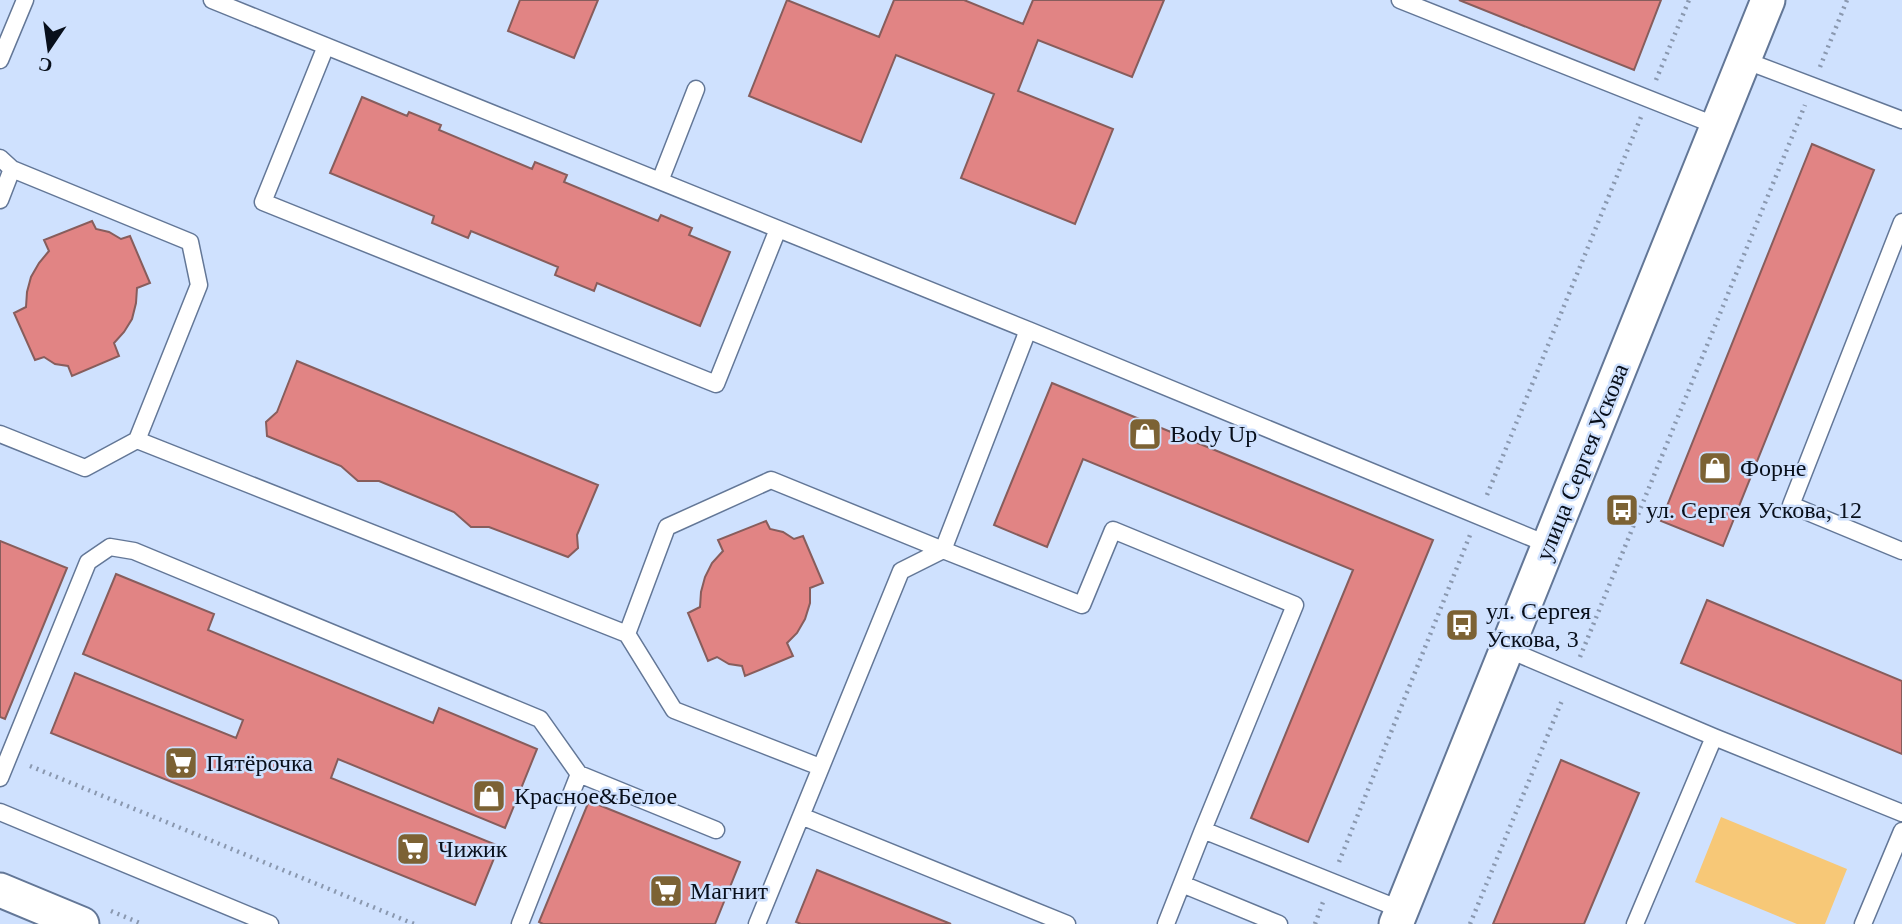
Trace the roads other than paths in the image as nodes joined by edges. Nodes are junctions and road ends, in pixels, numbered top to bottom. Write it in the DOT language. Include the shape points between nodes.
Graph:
graph roads {
  1 [pos="25,0"];
  2 [pos="212,0"];
  3 [pos="1400,0"];
  4 [pos="1768,0"];
  5 [pos="326,46"];
  6 [pos="0,60"];
  7 [pos="1744,60"];
  8 [pos="696,89"];
  9 [pos="1902,120"];
  10 [pos="1717,126"];
  11 [pos="0,158"];
  12 [pos="12,169"];
  13 [pos="660,181"];
  14 [pos="0,200"];
  15 [pos="1902,222"];
  16 [pos="778,229"];
  17 [pos="1028,330"];
  18 [pos="0,434"];
  19 [pos="137,440"];
  20 [pos="1549,545"];
  21 [pos="943,550"];
  22 [pos="1902,551"];
  23 [pos="626,634"];
  24 [pos="1507,649"];
  25 [pos="1714,737"];
  26 [pos="820,767"];
  27 [pos="579,774"];
  28 [pos="0,778"];
  29 [pos="0,812"];
  30 [pos="1902,813"];
  31 [pos="801,816"];
  32 [pos="716,830"];
  33 [pos="1203,830"];
  34 [pos="1902,831"];
  35 [pos="1182,884"];
  36 [pos="0,890"];
  37 [pos="1399,917"];
  38 [pos="82,924"];
  39 [pos="270,924"];
  40 [pos="520,924"];
  41 [pos="757,924"];
  42 [pos="1067,924"];
  43 [pos="1166,924"];
  44 [pos="1279,924"];
  45 [pos="1635,924"];
  46 [pos="1863,924"];
  1 -- 6 [label="lane"];
  2 -- 5 [label="lane"];
  3 -- 10 [label="lane"];
  4 -- 7 [label="street, улица Сергея Ускова"];
  5 -- 13 [label="lane"];
  5 -- 16 [label="lane" via="263,202 289,213 716,384"];
  7 -- 9 [label="lane"];
  7 -- 10 [label="street, улица Сергея Ускова"];
  8 -- 13 [label="lane"];
  10 -- 20 [label="street, улица Сергея Ускова"];
  11 -- 12 [label="lane"];
  12 -- 14 [label="lane"];
  12 -- 19 [label="lane" via="190,242 199,285"];
  13 -- 16 [label="lane"];
  15 -- 22 [label="lane" via="1791,506"];
  16 -- 17 [label="lane"];
  17 -- 20 [label="lane"];
  17 -- 21 [label="lane"];
  18 -- 19 [label="lane" via="85,468"];
  19 -- 23 [label="lane"];
  20 -- 24 [label="street, улица Сергея Ускова"];
  21 -- 23 [label="lane" via="771,480 667,527"];
  21 -- 26 [label="lane" via="901,570"];
  21 -- 33 [label="lane" via="1082,605 1113,530 1295,605"];
  23 -- 26 [label="lane" via="674,710"];
  24 -- 25 [label="lane"];
  24 -- 37 [label="street, улица Сергея Ускова"];
  25 -- 30 [label="lane"];
  25 -- 45 [label="lane"];
  26 -- 31 [label="lane"];
  27 -- 28 [label="lane" via="540,719 134,551 110,547 88,562"];
  27 -- 32 [label="lane"];
  27 -- 40 [label="lane"];
  29 -- 39 [label="lane"];
  31 -- 41 [label="lane"];
  31 -- 42 [label="lane"];
  33 -- 35 [label="lane"];
  33 -- 37 [label="lane" via="1331,882"];
  34 -- 46 [label="lane"];
  35 -- 43 [label="lane"];
  35 -- 44 [label="lane"];
  36 -- 38 [label="street"];
}
